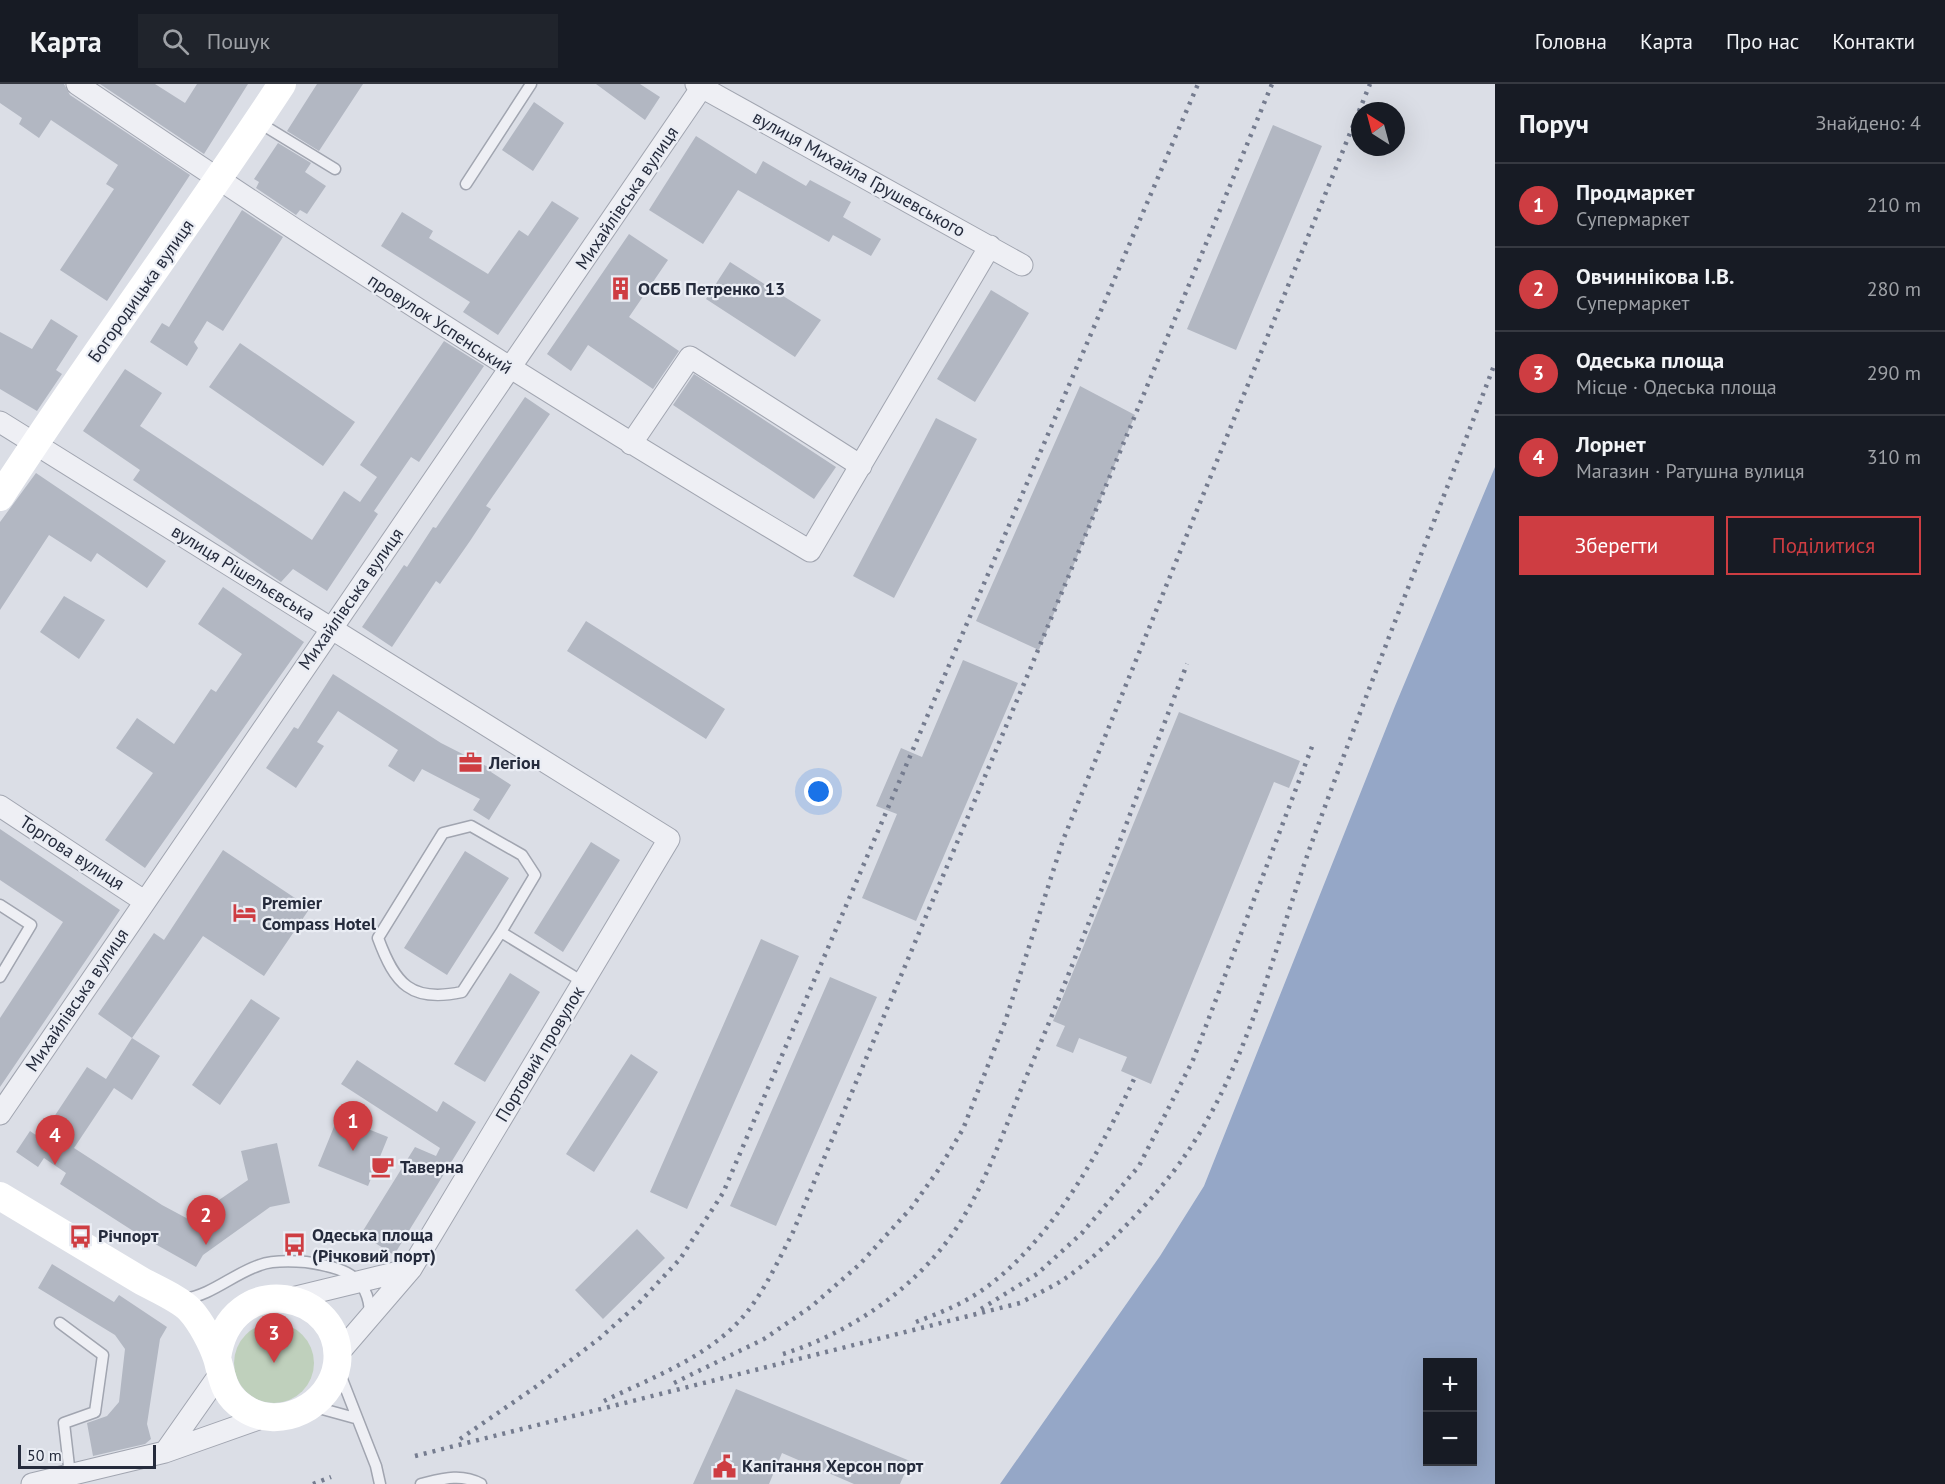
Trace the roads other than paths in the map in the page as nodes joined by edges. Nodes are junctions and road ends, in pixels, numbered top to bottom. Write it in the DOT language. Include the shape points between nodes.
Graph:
graph roads {
  1 [pos="77,84"];
  2 [pos="282,84"];
  3 [pos="531,84"];
  4 [pos="700,85"];
  5 [pos="257,122"];
  6 [pos="335,170"];
  7 [pos="219,181"];
  8 [pos="466,184"];
  9 [pos="990,246"];
  10 [pos="1022,265"];
  11 [pos="511,369"];
  12 [pos="0,422"];
  13 [pos="35,442"];
  14 [pos="631,444"];
  15 [pos="861,466"];
  16 [pos="0,497"];
  17 [pos="330,628"];
  18 [pos="0,806"];
  19 [pos="669,839"];
  20 [pos="144,901"];
  21 [pos="0,905"];
  22 [pos="501,932"];
  23 [pos="0,977"];
  24 [pos="584,982"];
  25 [pos="0,1114"];
  26 [pos="0,1196"];
  27 [pos="411,1269"];
  28 [pos="360,1282"];
  29 [pos="288,1299"];
  30 [pos="182,1305"];
  31 [pos="240,1310"];
  32 [pos="370,1317"];
  33 [pos="60,1323"];
  34 [pos="337,1360"];
  35 [pos="218,1367"];
  36 [pos="312,1406"];
  37 [pos="264,1417"];
  38 [pos="355,1418"];
  39 [pos="165,1452"];
  40 [pos="70,1475"];
  41 [pos="96,1476"];
  42 [pos="32,1484"];
  43 [pos="380,1484"];
  44 [pos="421,1484"];
  45 [pos="481,1484"];
  1 -- 7 [label="street, провулок Успенський"];
  2 -- 5 [label="street, Богородицька вулиця"];
  3 -- 8 [label="lane"];
  4 -- 9 [label="street, вулиця Михайла Грушевського"];
  4 -- 11 [label="street, Михайлівська вулиця"];
  5 -- 6 [label="lane"];
  5 -- 7 [label="street, Богородицька вулиця"];
  7 -- 11 [label="street, провулок Успенський"];
  7 -- 13 [label="street, Богородицька вулиця"];
  9 -- 10 [label="street, вулиця Михайла Грушевського"];
  9 -- 15 [label="street"];
  11 -- 14 [label="street, провулок Успенський"];
  11 -- 17 [label="street, Михайлівська вулиця"];
  12 -- 13 [label="street, вулиця Рішельєвська"];
  13 -- 16 [label="street, Богородицька вулиця"];
  13 -- 17 [label="street, вулиця Рішельєвська"];
  14 -- 15 [label="street, провулок Успенський" via="810,551"];
  14 -- 15 [label="street" via="690,357"];
  17 -- 19 [label="street, вулиця Рішельєвська"];
  17 -- 20 [label="street, Михайлівська вулиця"];
  18 -- 20 [label="street, Торгова вулиця"];
  19 -- 24 [label="street, Портовий провулок"];
  20 -- 25 [label="street, Михайлівська вулиця"];
  21 -- 23 [label="lane" via="31,925"];
  22 -- 22 [label="lane" via="535,875 522,855 471,826 443,833 378,938 389,968 412,990 439,997 462,992"];
  22 -- 24 [label="lane"];
  24 -- 27 [label="street, Портовий провулок"];
  26 -- 30 [label="street"];
  27 -- 28 [label="street"];
  27 -- 32 [label="street, Портовий провулок"];
  28 -- 29 [label="street"];
  28 -- 30 [label="lane" via="338,1266 295,1261 261,1264"];
  28 -- 32 [label="lane" via="367,1294"];
  29 -- 31 [label="street" via="272,1298"];
  29 -- 34 [label="street" via="307,1306 322,1318 333,1335"];
  30 -- 31 [label="street"];
  30 -- 35 [label="street"];
  31 -- 35 [label="street" via="219,1340"];
  32 -- 34 [label="street, Портовий провулок"];
  33 -- 40 [label="lane" via="103,1355 95,1412 64,1423"];
  34 -- 36 [label="street" via="329,1389"];
  34 -- 38 [label="lane"];
  35 -- 37 [label="street" via="229,1394 244,1408"];
  35 -- 39 [label="street"];
  36 -- 37 [label="street" via="289,1417"];
  36 -- 38 [label="lane"];
  37 -- 39 [label="street"];
  38 -- 43 [label="lane"];
  39 -- 41 [label="street"];
  40 -- 41 [label="street"];
  40 -- 42 [label="street"];
  44 -- 45 [label="lane" via="468,1477"];
}
